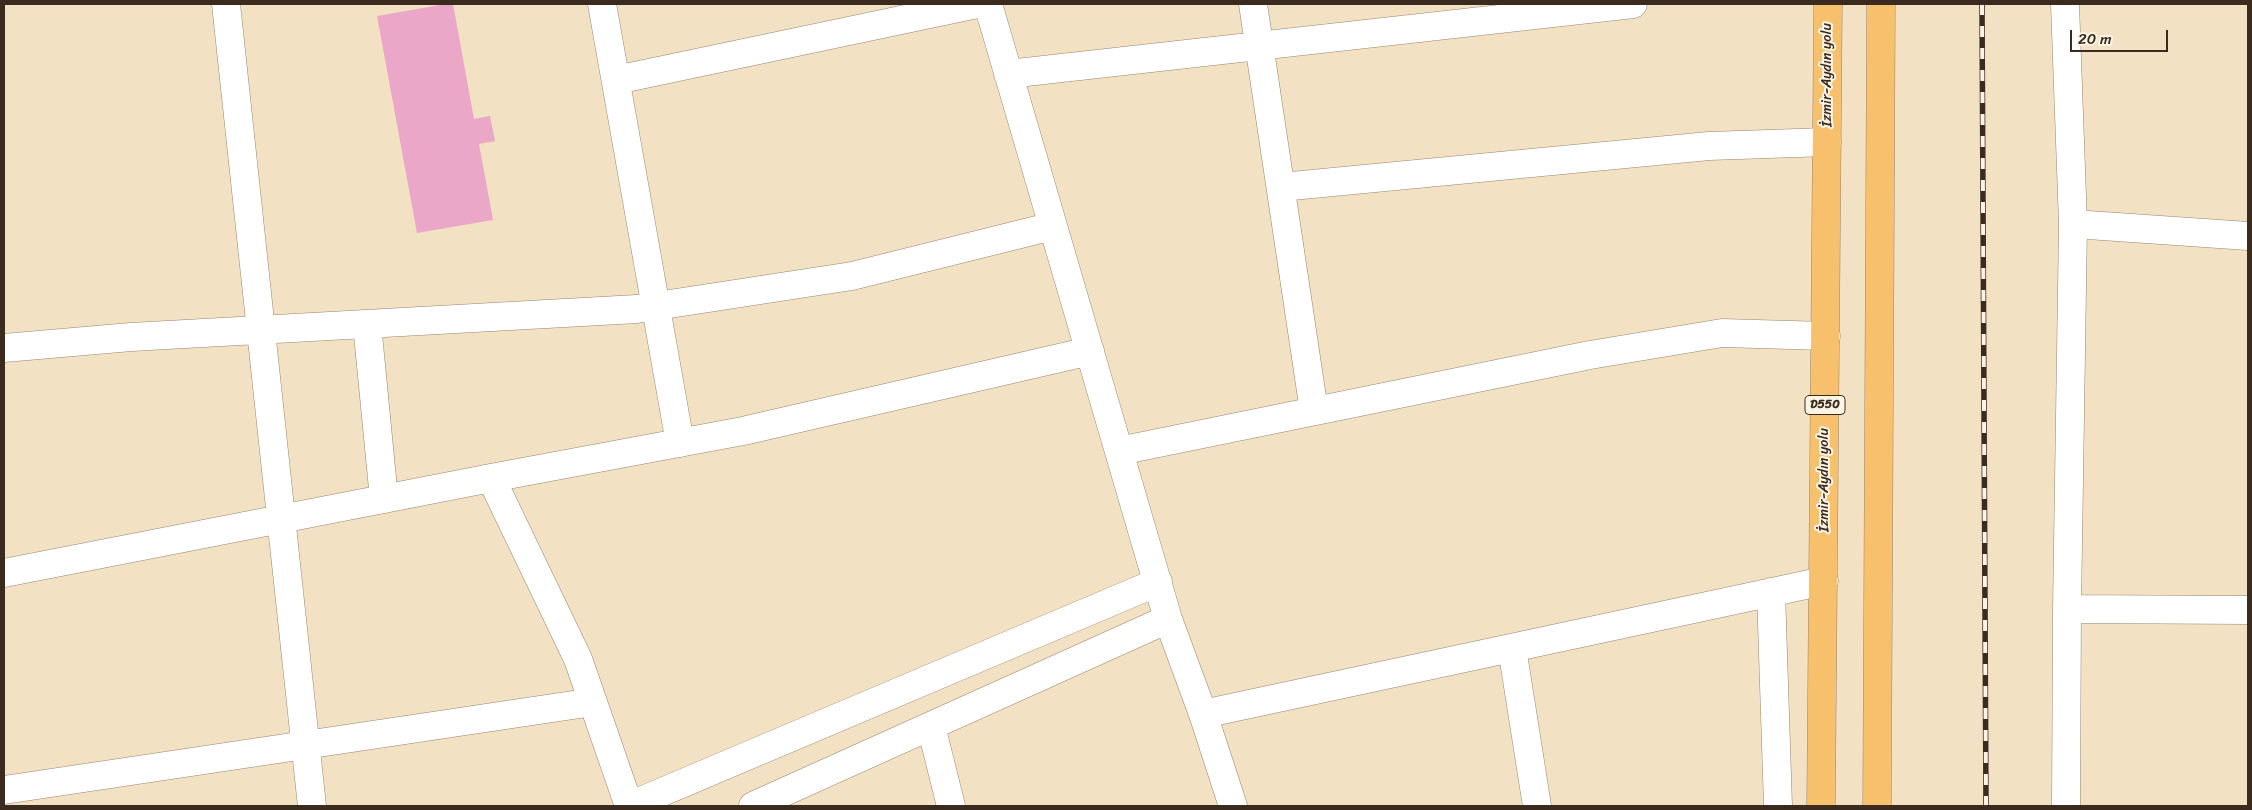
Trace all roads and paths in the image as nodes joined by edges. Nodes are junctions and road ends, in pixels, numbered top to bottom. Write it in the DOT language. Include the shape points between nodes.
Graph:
graph roads {
  1 [pos="226,4"];
  2 [pos="602,4"];
  3 [pos="977,4"];
  4 [pos="988,4"];
  5 [pos="1253,4"];
  6 [pos="1633,4"];
  7 [pos="1828,4"];
  8 [pos="1881,4"];
  9 [pos="2064,4"];
  10 [pos="1259,46"];
  11 [pos="1008,74"];
  12 [pos="616,80"];
  13 [pos="1827,142"];
  14 [pos="1281,187"];
  15 [pos="2073,224"];
  16 [pos="1053,226"];
  17 [pos="2248,236"];
  18 [pos="656,306"];
  19 [pos="367,324"];
  20 [pos="261,330"];
  21 [pos="1826,336"];
  22 [pos="4,348"];
  23 [pos="1090,351"];
  24 [pos="1314,412"];
  25 [pos="680,443"];
  26 [pos="1119,451"];
  27 [pos="491,478"];
  28 [pos="384,499"];
  29 [pos="282,519"];
  30 [pos="4,573"];
  31 [pos="1824,581"];
  32 [pos="1158,582"];
  33 [pos="1771,592"];
  34 [pos="2067,609"];
  35 [pos="2248,610"];
  36 [pos="1168,619"];
  37 [pos="1512,648"];
  38 [pos="593,702"];
  39 [pos="1203,714"];
  40 [pos="931,726"];
  41 [pos="306,745"];
  42 [pos="4,790"];
  43 [pos="312,806"];
  44 [pos="629,806"];
  45 [pos="753,806"];
  46 [pos="950,806"];
  47 [pos="1233,806"];
  48 [pos="1537,806"];
  49 [pos="1778,806"];
  50 [pos="1821,806"];
  51 [pos="1877,806"];
  52 [pos="2066,806"];
  1 -- 20 [label="street"];
  2 -- 12 [label="street"];
  3 -- 12 [label="street"];
  4 -- 11 [label="street"];
  5 -- 10 [label="street"];
  6 -- 10 [label="street"];
  7 -- 13 [label="highway, İzmir-Aydın yolu / D550"];
  8 -- 51 [label="highway"];
  9 -- 15 [label="street"];
  10 -- 11 [label="street"];
  10 -- 14 [label="street"];
  11 -- 16 [label="street"];
  12 -- 18 [label="street"];
  13 -- 14 [label="street" via="1709,146"];
  13 -- 21 [label="highway, İzmir-Aydın yolu / D550"];
  14 -- 24 [label="street"];
  15 -- 17 [label="street"];
  15 -- 34 [label="street"];
  16 -- 18 [label="street" via="852,276"];
  16 -- 23 [label="street"];
  18 -- 19 [label="street"];
  18 -- 25 [label="street"];
  19 -- 20 [label="street"];
  19 -- 28 [label="street"];
  20 -- 22 [label="street"];
  20 -- 29 [label="street"];
  21 -- 24 [label="street" via="1722,333 1590,355"];
  21 -- 31 [label="highway, İzmir-Aydın yolu / D550"];
  23 -- 25 [label="street"];
  23 -- 26 [label="street"];
  24 -- 26 [label="street"];
  25 -- 27 [label="street"];
  26 -- 32 [label="street"];
  27 -- 28 [label="street"];
  27 -- 38 [label="street" via="578,659"];
  28 -- 29 [label="street"];
  29 -- 30 [label="street"];
  29 -- 41 [label="street"];
  31 -- 33 [label="street"];
  31 -- 50 [label="highway, İzmir-Aydın yolu / D550"];
  32 -- 36 [label="street"];
  32 -- 44 [label="street"];
  33 -- 37 [label="street"];
  33 -- 49 [label="street"];
  34 -- 35 [label="street"];
  34 -- 52 [label="street"];
  36 -- 39 [label="street"];
  36 -- 40 [label="street"];
  37 -- 39 [label="street"];
  37 -- 48 [label="street"];
  38 -- 41 [label="street"];
  38 -- 44 [label="street"];
  39 -- 47 [label="street"];
  40 -- 45 [label="street"];
  40 -- 46 [label="street"];
  41 -- 42 [label="street"];
  41 -- 43 [label="street"];
}
